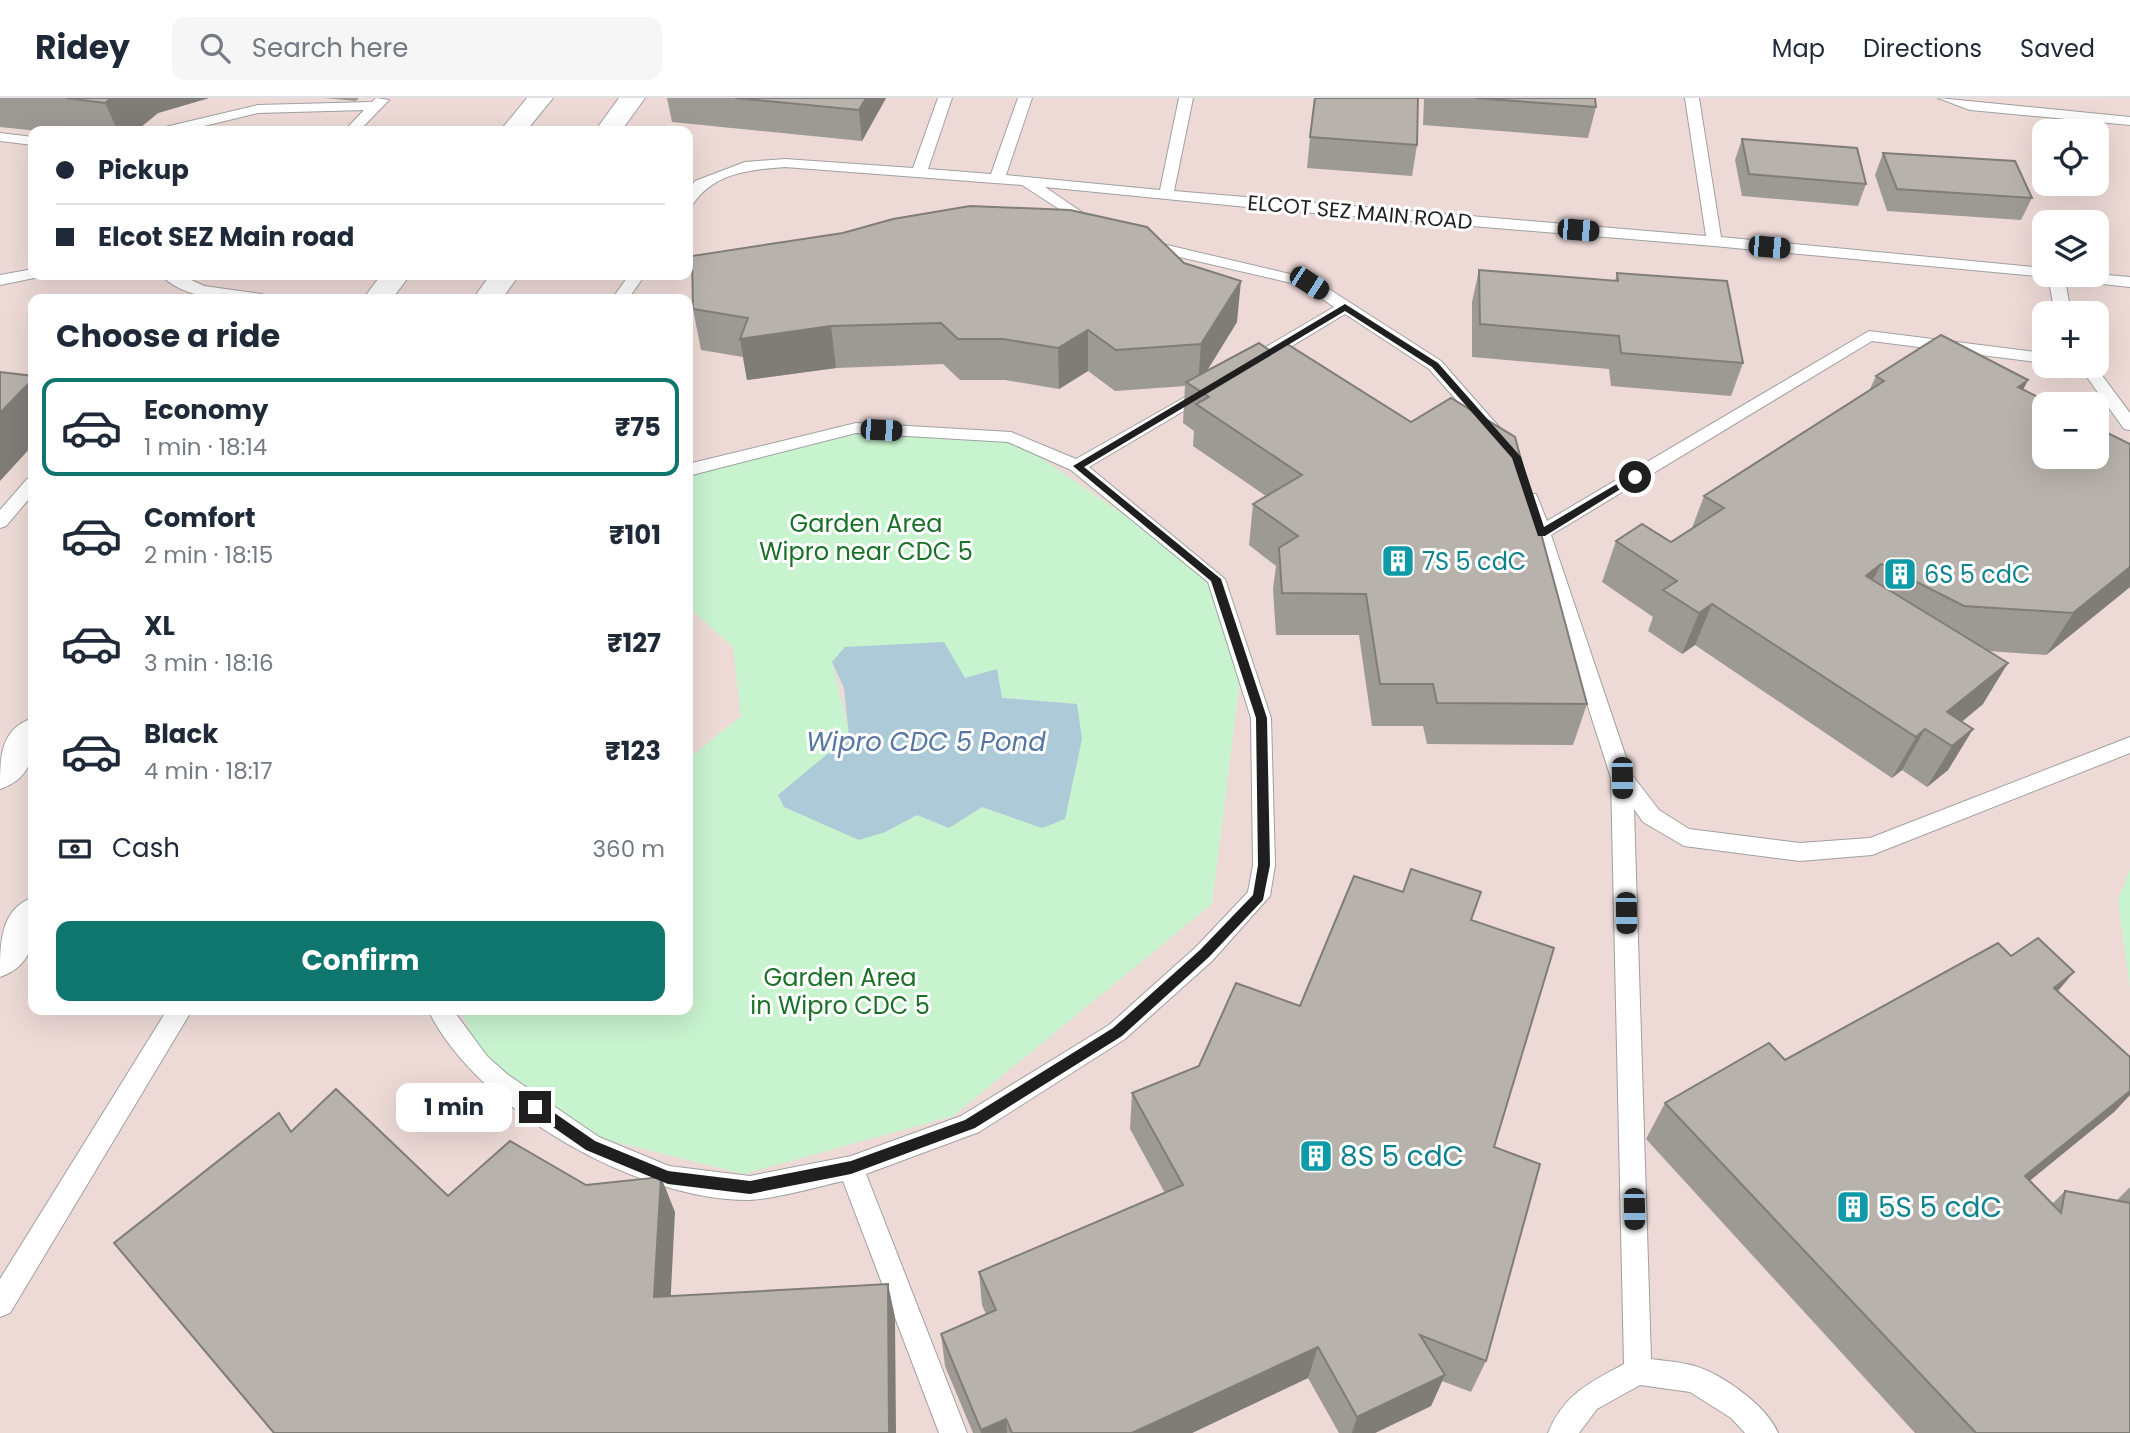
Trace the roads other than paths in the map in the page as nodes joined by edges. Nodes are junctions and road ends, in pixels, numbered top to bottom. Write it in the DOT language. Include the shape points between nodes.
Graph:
graph roads {
  1 [pos="540,98"];
  2 [pos="632,98"];
  3 [pos="945,98"];
  4 [pos="1025,98"];
  5 [pos="1186,98"];
  6 [pos="1692,98"];
  7 [pos="1945,98"];
  8 [pos="380,102"];
  9 [pos="2130,121"];
  10 [pos="187,126"];
  11 [pos="356,126"];
  12 [pos="517,126"];
  13 [pos="612,126"];
  14 [pos="0,137"];
  15 [pos="28,140"];
  16 [pos="919,173"];
  17 [pos="997,179"];
  18 [pos="1026,181"];
  19 [pos="694,183"];
  20 [pos="1166,195"];
  21 [pos="1107,230"];
  22 [pos="1131,239"];
  23 [pos="1714,241"];
  24 [pos="2032,272"];
  25 [pos="28,275"];
  26 [pos="0,280"];
  27 [pos="176,280"];
  28 [pos="210,280"];
  29 [pos="393,280"];
  30 [pos="2109,280"];
  31 [pos="2130,282"];
  32 [pos="195,294"];
  33 [pos="197,294"];
  34 [pos="381,294"];
  35 [pos="1345,307"];
  36 [pos="2032,356"];
  37 [pos="2096,378"];
  38 [pos="2130,425"];
  39 [pos="1507,447"];
  40 [pos="1077,466"];
  41 [pos="693,469"];
  42 [pos="1524,480"];
  43 [pos="28,489"];
  44 [pos="0,523"];
  45 [pos="1541,533"];
  46 [pos="28,738"];
  47 [pos="2130,745"];
  48 [pos="0,774"];
  49 [pos="1622,778"];
  50 [pos="28,921"];
  51 [pos="0,959"];
  52 [pos="177,1015"];
  53 [pos="444,1015"];
  54 [pos="851,1168"];
  55 [pos="0,1304"];
  56 [pos="1638,1371"];
  57 [pos="953,1433"];
  58 [pos="1562,1433"];
  59 [pos="1764,1433"];
  1 -- 12 [label="street"];
  2 -- 13 [label="street"];
  3 -- 16 [label="lane"];
  4 -- 17 [label="lane"];
  5 -- 20 [label="lane"];
  6 -- 23 [label="lane"];
  7 -- 9 [label="lane" via="1970,106"];
  8 -- 10 [label="lane" via="258,109"];
  8 -- 11 [label="lane"];
  14 -- 15 [label="lane"];
  16 -- 17 [label="lane, ELCOT SEZ MAIN ROAD"];
  16 -- 19 [label="lane, ELCOT SEZ MAIN ROAD" via="785,163 746,166"];
  17 -- 18 [label="lane, ELCOT SEZ MAIN ROAD"];
  18 -- 20 [label="lane, ELCOT SEZ MAIN ROAD"];
  18 -- 21 [label="lane" via="1082,221"];
  20 -- 23 [label="lane, ELCOT SEZ MAIN ROAD"];
  22 -- 35 [label="lane" via="1309,283"];
  23 -- 24 [label="lane, ELCOT SEZ MAIN ROAD"];
  25 -- 26 [label="lane"];
  27 -- 32 [label="lane"];
  28 -- 33 [label="lane"];
  29 -- 34 [label="street"];
  30 -- 31 [label="lane"];
  35 -- 39 [label="lane" via="1435,365"];
  35 -- 40 [label="lane"];
  36 -- 45 [label="lane" via="1869,336"];
  37 -- 38 [label="lane"];
  40 -- 41 [label="lane" via="1011,437 856,428"];
  40 -- 54 [label="lane" via="1216,579 1261,718 1264,865 1259,897 1117,1032 970,1124"];
  42 -- 45 [label="lane"];
  43 -- 44 [label="lane"];
  45 -- 49 [label="lane"];
  46 -- 48 [label="street"];
  47 -- 49 [label="lane" via="1872,846 1800,852 1684,837 1651,816"];
  49 -- 56 [label="lane"];
  50 -- 51 [label="street"];
  52 -- 55 [label="lane"];
  53 -- 54 [label="lane" via="478,1063 498,1082 590,1145 668,1178 750,1188"];
  54 -- 57 [label="lane"];
  56 -- 58 [label="lane" via="1587,1399"];
  56 -- 59 [label="lane" via="1694,1380 1741,1408"];
}
